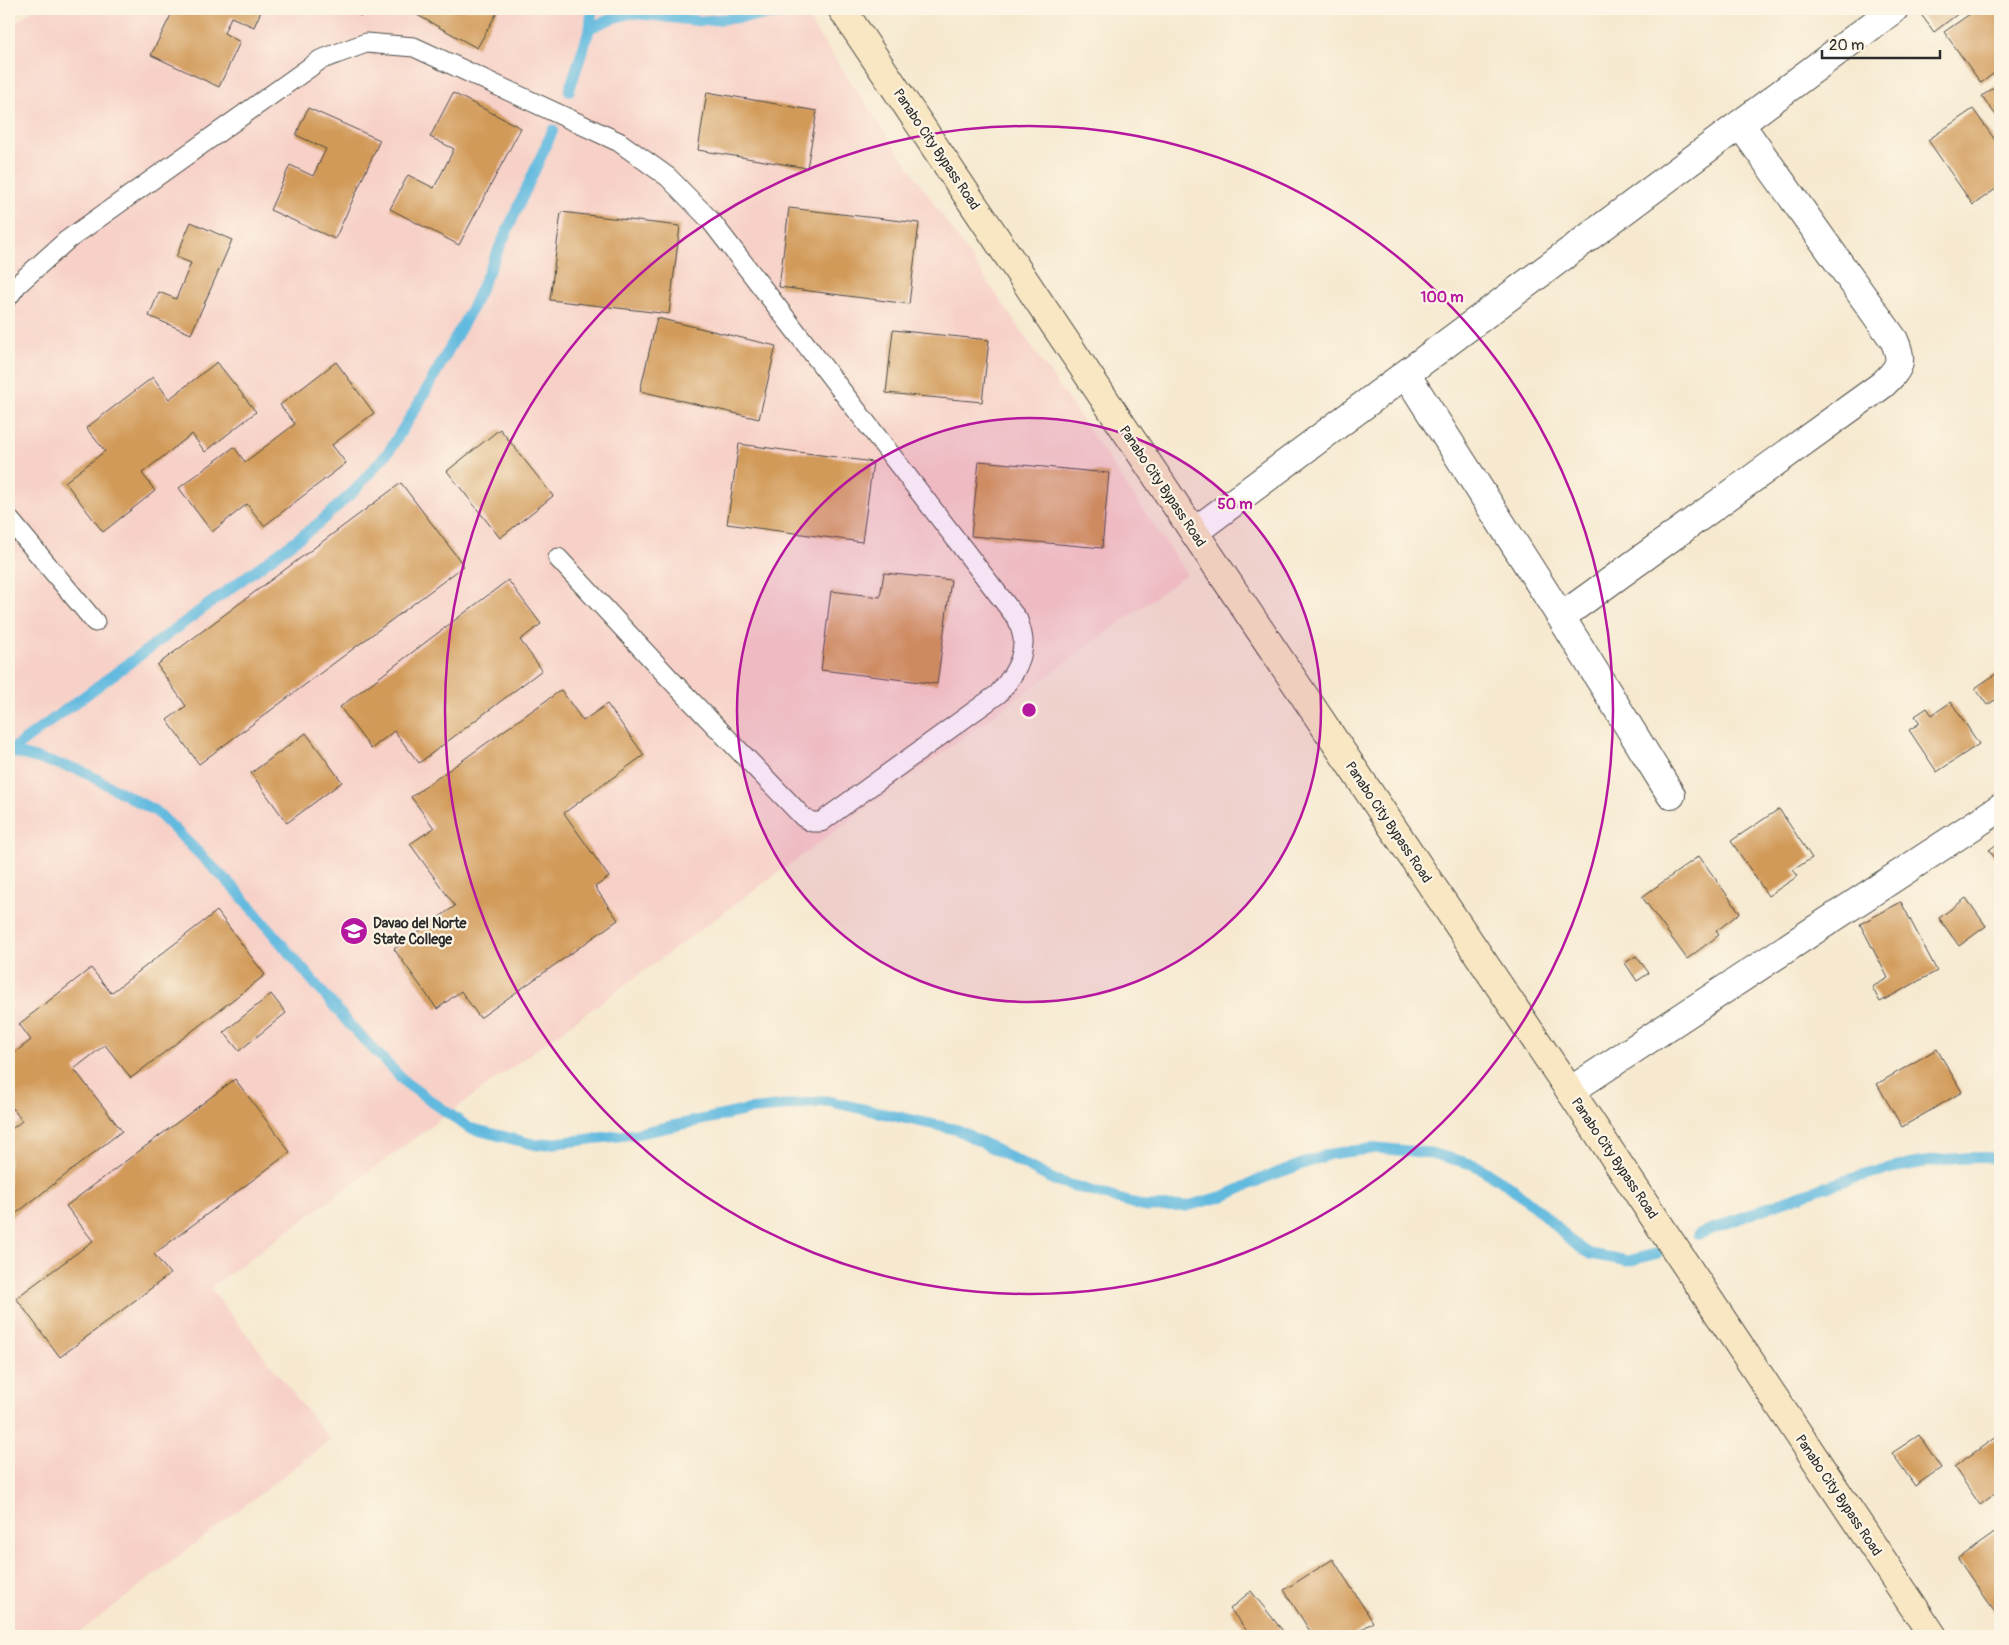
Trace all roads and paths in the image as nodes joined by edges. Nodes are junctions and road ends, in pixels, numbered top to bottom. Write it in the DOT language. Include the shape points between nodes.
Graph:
graph roads {
  1 [pos="842,9"];
  2 [pos="1894,9"];
  3 [pos="1740,124"];
  4 [pos="9,296"];
  5 [pos="1406,374"];
  6 [pos="9,519"];
  7 [pos="1194,532"];
  8 [pos="558,558"];
  9 [pos="1561,617"];
  10 [pos="95,622"];
  11 [pos="1671,794"];
  12 [pos="2000,808"];
  13 [pos="1570,1091"];
  14 [pos="1933,1636"];
  1 -- 7 [label="main road, Panabo City Bypass Road"];
  2 -- 3 [label="street"];
  3 -- 5 [label="street"];
  3 -- 9 [label="street" via="1894,340 1901,354 1899,366 1882,385"];
  4 -- 8 [label="lane" via="17,284 66,241 320,60 366,43 414,47 619,142 668,177 711,221 1018,620 1024,643 1011,679 998,694 821,822 812,822 677,686"];
  5 -- 7 [label="street"];
  5 -- 9 [label="street"];
  6 -- 10 [label="lane"];
  7 -- 13 [label="main road, Panabo City Bypass Road"];
  9 -- 11 [label="street"];
  12 -- 13 [label="street"];
  13 -- 14 [label="main road, Panabo City Bypass Road"];
}
